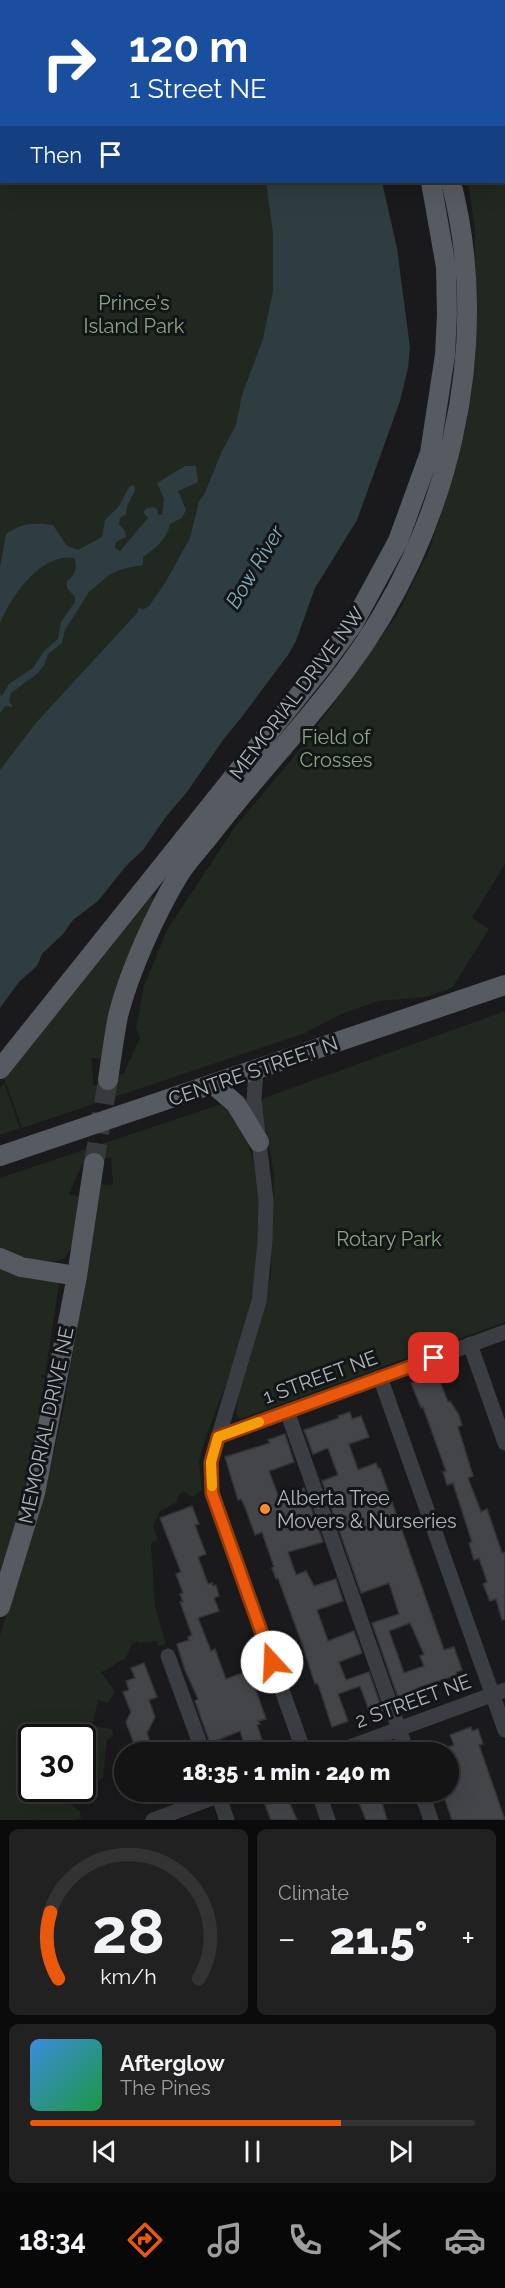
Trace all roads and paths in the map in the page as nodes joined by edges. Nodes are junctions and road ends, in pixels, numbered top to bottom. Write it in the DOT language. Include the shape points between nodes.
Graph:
graph roads {
  1 [pos="431,183"];
  2 [pos="451,183"];
  3 [pos="505,985"];
  4 [pos="0,1069"];
  5 [pos="256,1071"];
  6 [pos="108,1080"];
  7 [pos="213,1085"];
  8 [pos="259,1142"];
  9 [pos="0,1156"];
  10 [pos="94,1163"];
  11 [pos="0,1258"];
  12 [pos="77,1276"];
  13 [pos="505,1332"];
  14 [pos="470,1344"];
  15 [pos="380,1377"];
  16 [pos="287,1411"];
  17 [pos="218,1437"];
  18 [pos="505,1443"];
  19 [pos="0,1607"];
  20 [pos="168,1656"];
  21 [pos="499,1692"];
  22 [pos="399,1729"];
  23 [pos="505,1730"];
  24 [pos="199,1742"];
  25 [pos="300,1742"];
  26 [pos="363,1742"];
  27 [pos="404,1742"];
  28 [pos="199,1802"];
  29 [pos="224,1802"];
  30 [pos="322,1802"];
  31 [pos="425,1802"];
  32 [pos="153,1820"];
  33 [pos="227,1820"];
  34 [pos="328,1820"];
  35 [pos="431,1820"];
  1 -- 4 [label="main road, MEMORIAL DRIVE NW" via="446,267 445,355 430,453 398,541 352,624 323,665"];
  2 -- 6 [label="main road, MEMORIAL DRIVE NW" via="465,269 466,347 458,409 435,499 399,588 345,672 180,873 136,964 119,1015"];
  3 -- 5 [label="main road, CENTRE STREET N"];
  5 -- 7 [label="main road, CENTRE STREET N"];
  5 -- 8 [label="street" via="254,1100"];
  7 -- 8 [label="main road" via="236,1104"];
  7 -- 9 [label="main road, CENTRE STREET N"];
  8 -- 17 [label="street" via="266,1200 259,1301"];
  10 -- 12 [label="main road"];
  11 -- 12 [label="main road" via="21,1267"];
  12 -- 19 [label="main road, MEMORIAL DRIVE NE" via="35,1492"];
  13 -- 14 [label="street, 1 STREET NE"];
  14 -- 15 [label="street, 1 STREET NE"];
  14 -- 18 [label="street"];
  15 -- 16 [label="street, 1 STREET NE"];
  15 -- 21 [label="street"];
  16 -- 17 [label="street, 1 STREET NE"];
  16 -- 22 [label="street"];
  17 -- 25 [label="street" via="211,1462 212,1493"];
  20 -- 24 [label="street"];
  21 -- 22 [label="street, 2 STREET NE"];
  21 -- 23 [label="street"];
  22 -- 26 [label="street, 2 STREET NE"];
  22 -- 27 [label="street"];
  28 -- 32 [label="street"];
  29 -- 33 [label="street"];
  30 -- 34 [label="street"];
  31 -- 35 [label="street"];
}
